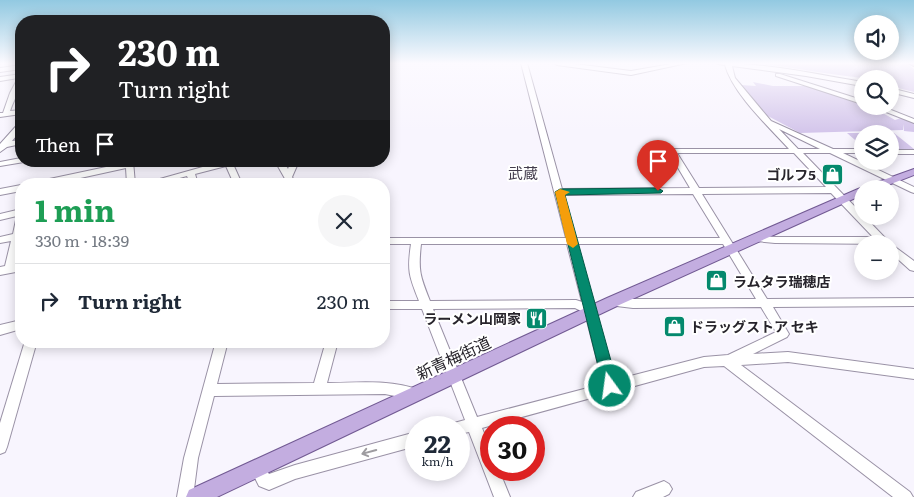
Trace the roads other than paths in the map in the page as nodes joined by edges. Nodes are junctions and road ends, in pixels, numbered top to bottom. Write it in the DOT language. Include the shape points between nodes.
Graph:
graph roads {
  1 [pos="530,86"];
  2 [pos="739,86"];
  3 [pos="812,86"];
  4 [pos="15,89"];
  5 [pos="899,92"];
  6 [pos="914,96"];
  7 [pos="854,99"];
  8 [pos="3,115"];
  9 [pos="898,115"];
  10 [pos="914,121"];
  11 [pos="768,122"];
  12 [pos="15,133"];
  13 [pos="15,144"];
  14 [pos="2,147"];
  15 [pos="795,151"];
  16 [pos="832,151"];
  17 [pos="854,152"];
  18 [pos="899,152"];
  19 [pos="914,152"];
  20 [pos="15,161"];
  21 [pos="0,164"];
  22 [pos="914,166"];
  23 [pos="112,167"];
  24 [pos="210,167"];
  25 [pos="282,167"];
  26 [pos="190,172"];
  27 [pos="914,172"];
  28 [pos="65,178"];
  29 [pos="168,178"];
  30 [pos="192,178"];
  31 [pos="288,178"];
  32 [pos="891,179"];
  33 [pos="15,189"];
  34 [pos="914,190"];
  35 [pos="697,191"];
  36 [pos="0,192"];
  37 [pos="560,192"];
  38 [pos="854,192"];
  39 [pos="837,195"];
  40 [pos="15,213"];
  41 [pos="0,217"];
  42 [pos="876,235"];
  43 [pos="15,237"];
  44 [pos="756,238"];
  45 [pos="0,240"];
  46 [pos="572,240"];
  47 [pos="390,241"];
  48 [pos="416,241"];
  49 [pos="854,241"];
  50 [pos="729,245"];
  51 [pos="15,248"];
  52 [pos="899,253"];
  53 [pos="912,262"];
  54 [pos="10,269"];
  55 [pos="612,302"];
  56 [pos="763,302"];
  57 [pos="914,302"];
  58 [pos="390,305"];
  59 [pos="425,305"];
  60 [pos="591,311"];
  61 [pos="15,326"];
  62 [pos="0,330"];
  63 [pos="29,348"];
  64 [pos="220,348"];
  65 [pos="330,348"];
  66 [pos="728,360"];
  67 [pos="914,374"];
  68 [pos="454,376"];
  69 [pos="610,386"];
  70 [pos="319,389"];
  71 [pos="210,390"];
  72 [pos="414,394"];
  73 [pos="473,424"];
  74 [pos="470,425"];
  75 [pos="405,442"];
  76 [pos="480,442"];
  77 [pos="0,447"];
  78 [pos="257,468"];
  79 [pos="495,481"];
  80 [pos="664,490"];
  81 [pos="185,497"];
  82 [pos="196,497"];
  83 [pos="502,497"];
  84 [pos="641,497"];
  85 [pos="905,497"];
  1 -- 37 [label="street"];
  2 -- 11 [label="street"];
  3 -- 7 [label="street"];
  4 -- 8 [label="street"];
  5 -- 6 [label="street"];
  9 -- 10 [label="street"];
  11 -- 15 [label="street"];
  11 -- 16 [label="street"];
  12 -- 14 [label="street"];
  13 -- 14 [label="street"];
  15 -- 16 [label="street"];
  15 -- 35 [label="street" via="672,151"];
  15 -- 39 [label="street"];
  16 -- 17 [label="street"];
  16 -- 32 [label="street"];
  18 -- 19 [label="street"];
  20 -- 21 [label="street"];
  22 -- 32 [label="main road"];
  23 -- 28 [label="street"];
  24 -- 26 [label="street"];
  25 -- 31 [label="street"];
  26 -- 29 [label="street"];
  26 -- 30 [label="street"];
  27 -- 32 [label="main road"];
  32 -- 34 [label="street"];
  33 -- 36 [label="street"];
  35 -- 37 [label="street"];
  35 -- 39 [label="street"];
  35 -- 50 [label="street"];
  37 -- 46 [label="street"];
  38 -- 39 [label="main road, 新青梅街道"];
  39 -- 42 [label="street"];
  39 -- 44 [label="main road, 新青梅街道"];
  40 -- 41 [label="street"];
  43 -- 45 [label="street"];
  44 -- 49 [label="street"];
  44 -- 50 [label="main road, 新青梅街道"];
  46 -- 48 [label="street"];
  46 -- 50 [label="street"];
  46 -- 60 [label="street"];
  47 -- 48 [label="street"];
  48 -- 59 [label="street" via="414,266"];
  50 -- 55 [label="main road, 新青梅街道"];
  50 -- 56 [label="street"];
  51 -- 54 [label="street"];
  52 -- 53 [label="street"];
  55 -- 56 [label="street"];
  55 -- 60 [label="main road, 新青梅街道"];
  56 -- 57 [label="street"];
  56 -- 66 [label="street" via="783,334"];
  58 -- 59 [label="street"];
  59 -- 60 [label="street" via="576,304"];
  59 -- 68 [label="street"];
  60 -- 68 [label="main road, 新青梅街道"];
  60 -- 69 [label="street"];
  61 -- 62 [label="street"];
  63 -- 77 [label="street"];
  64 -- 71 [label="street"];
  65 -- 70 [label="street"];
  66 -- 67 [label="street" via="788,357"];
  66 -- 69 [label="street" via="687,366"];
  66 -- 85 [label="street"];
  68 -- 72 [label="main road, 新青梅街道"];
  68 -- 73 [label="street"];
  69 -- 73 [label="street"];
  70 -- 71 [label="street"];
  70 -- 72 [label="street" via="385,388"];
  71 -- 81 [label="street" via="191,458"];
  72 -- 78 [label="main road, 新青梅街道"];
  73 -- 74 [label="street"];
  73 -- 76 [label="street"];
  75 -- 78 [label="street, one-way" via="269,482 264,481"];
  78 -- 82 [label="main road, 新青梅街道"];
  79 -- 83 [label="street"];
  80 -- 84 [label="street"];
}
